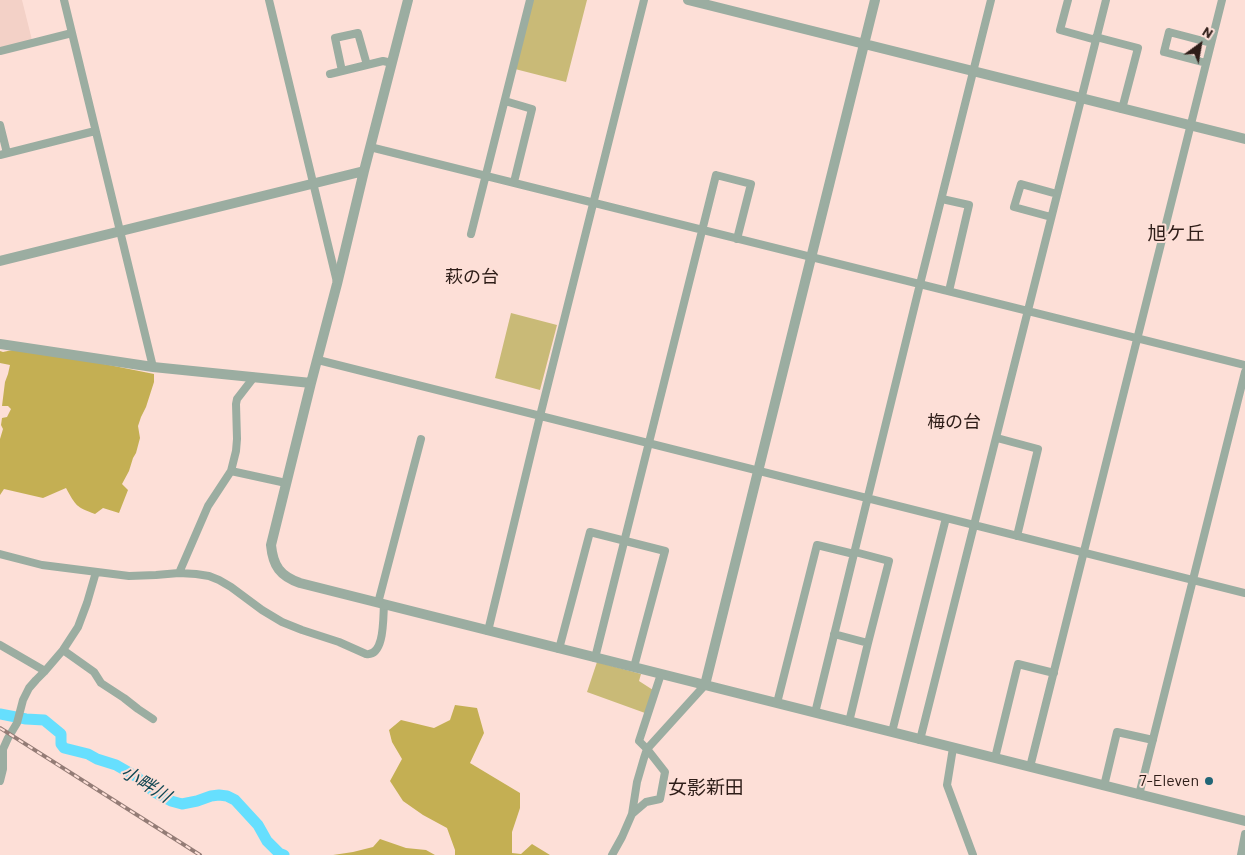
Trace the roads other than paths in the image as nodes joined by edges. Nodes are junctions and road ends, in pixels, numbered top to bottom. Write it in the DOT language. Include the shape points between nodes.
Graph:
graph roads {
  1 [pos="64,0"];
  2 [pos="269,0"];
  3 [pos="408,0"];
  4 [pos="530,0"];
  5 [pos="644,0"];
  6 [pos="688,0"];
  7 [pos="875,0"];
  8 [pos="991,0"];
  9 [pos="1068,0"];
  10 [pos="1106,0"];
  11 [pos="1222,0"];
  12 [pos="72,33"];
  13 [pos="1096,38"];
  14 [pos="1211,43"];
  15 [pos="864,44"];
  16 [pos="0,51"];
  17 [pos="392,63"];
  18 [pos="1206,63"];
  19 [pos="367,65"];
  20 [pos="342,71"];
  21 [pos="973,71"];
  22 [pos="330,74"];
  23 [pos="1082,98"];
  24 [pos="505,101"];
  25 [pos="1122,109"];
  26 [pos="0,124"];
  27 [pos="1191,125"];
  28 [pos="95,131"];
  29 [pos="1245,139"];
  30 [pos="370,147"];
  31 [pos="3,154"];
  32 [pos="364,171"];
  33 [pos="485,175"];
  34 [pos="514,182"];
  35 [pos="314,183"];
  36 [pos="1057,194"];
  37 [pos="942,199"];
  38 [pos="593,202"];
  39 [pos="1051,217"];
  40 [pos="120,231"];
  41 [pos="702,231"];
  42 [pos="471,234"];
  43 [pos="737,239"];
  44 [pos="811,257"];
  45 [pos="0,261"];
  46 [pos="337,284"];
  47 [pos="920,284"];
  48 [pos="949,291"];
  49 [pos="1028,311"];
  50 [pos="1137,338"];
  51 [pos="0,344"];
  52 [pos="318,360"];
  53 [pos="1245,366"];
  54 [pos="152,368"];
  55 [pos="1245,372"];
  56 [pos="254,377"];
  57 [pos="311,383"];
  58 [pos="540,416"];
  59 [pos="997,438"];
  60 [pos="420,440"];
  61 [pos="649,443"];
  62 [pos="758,470"];
  63 [pos="231,471"];
  64 [pos="286,483"];
  65 [pos="868,498"];
  66 [pos="946,518"];
  67 [pos="975,526"];
  68 [pos="1017,536"];
  69 [pos="624,541"];
  70 [pos="854,553"];
  71 [pos="1084,553"];
  72 [pos="0,554"];
  73 [pos="96,572"];
  74 [pos="179,573"];
  75 [pos="1193,580"];
  76 [pos="1245,593"];
  77 [pos="381,604"];
  78 [pos="488,630"];
  79 [pos="834,634"];
  80 [pos="868,642"];
  81 [pos="0,645"];
  82 [pos="559,648"];
  83 [pos="63,650"];
  84 [pos="595,658"];
  85 [pos="634,668"];
  86 [pos="45,671"];
  87 [pos="1054,673"];
  88 [pos="661,674"];
  89 [pos="705,685"];
  90 [pos="777,703"];
  91 [pos="815,713"];
  92 [pos="153,719"];
  93 [pos="849,722"];
  94 [pos="892,732"];
  95 [pos="920,740"];
  96 [pos="1153,740"];
  97 [pos="953,748"];
  98 [pos="647,749"];
  99 [pos="994,758"];
  100 [pos="1030,767"];
  101 [pos="0,781"];
  102 [pos="1104,786"];
  103 [pos="1139,795"];
  104 [pos="632,814"];
  105 [pos="1245,821"];
  106 [pos="1245,834"];
  107 [pos="612,855"];
  108 [pos="973,855"];
  109 [pos="1241,855"];
  1 -- 12 [label="street"];
  2 -- 35 [label="street"];
  3 -- 17 [label="street"];
  4 -- 24 [label="street"];
  5 -- 38 [label="street"];
  6 -- 15 [label="street"];
  7 -- 15 [label="street"];
  8 -- 21 [label="street"];
  9 -- 13 [label="street" via="1060,30"];
  10 -- 13 [label="street"];
  11 -- 14 [label="street"];
  12 -- 16 [label="street"];
  12 -- 28 [label="street"];
  13 -- 23 [label="street"];
  13 -- 25 [label="street" via="1138,48"];
  14 -- 18 [label="street"];
  14 -- 18 [label="street" via="1169,32 1164,52"];
  15 -- 21 [label="street"];
  15 -- 44 [label="street"];
  17 -- 19 [label="street" via="383,61"];
  17 -- 30 [label="street"];
  18 -- 27 [label="street"];
  19 -- 20 [label="street"];
  19 -- 20 [label="street" via="358,33 335,38"];
  20 -- 22 [label="street"];
  21 -- 23 [label="street"];
  21 -- 37 [label="street"];
  23 -- 25 [label="street"];
  23 -- 36 [label="street"];
  24 -- 33 [label="street"];
  24 -- 34 [label="street" via="532,109"];
  25 -- 27 [label="street"];
  26 -- 31 [label="street"];
  27 -- 29 [label="street"];
  27 -- 50 [label="street"];
  28 -- 31 [label="street"];
  28 -- 40 [label="street"];
  30 -- 32 [label="street"];
  30 -- 33 [label="street"];
  32 -- 35 [label="street"];
  32 -- 46 [label="street"];
  33 -- 34 [label="street"];
  33 -- 42 [label="street"];
  34 -- 38 [label="street"];
  35 -- 40 [label="street"];
  35 -- 46 [label="street"];
  36 -- 39 [label="street"];
  36 -- 39 [label="street" via="1020,184 1014,207"];
  37 -- 47 [label="street"];
  37 -- 48 [label="street" via="969,205"];
  38 -- 41 [label="street"];
  38 -- 58 [label="street"];
  39 -- 49 [label="street"];
  40 -- 45 [label="street"];
  40 -- 54 [label="street"];
  41 -- 43 [label="street"];
  41 -- 43 [label="street" via="716,175 751,184"];
  41 -- 61 [label="street"];
  43 -- 44 [label="street"];
  44 -- 47 [label="street"];
  44 -- 62 [label="street"];
  46 -- 52 [label="street"];
  47 -- 48 [label="street"];
  47 -- 65 [label="street"];
  48 -- 49 [label="street"];
  49 -- 50 [label="street"];
  49 -- 59 [label="street"];
  50 -- 53 [label="street"];
  50 -- 71 [label="street"];
  51 -- 54 [label="street"];
  52 -- 57 [label="street"];
  52 -- 58 [label="street"];
  54 -- 56 [label="street"];
  55 -- 75 [label="street"];
  56 -- 57 [label="street"];
  56 -- 63 [label="street" via="237,399 238,439"];
  57 -- 64 [label="street"];
  58 -- 61 [label="street"];
  58 -- 78 [label="street"];
  59 -- 67 [label="street"];
  59 -- 68 [label="street" via="1038,449"];
  60 -- 77 [label="street"];
  61 -- 62 [label="street"];
  61 -- 69 [label="street"];
  62 -- 65 [label="street"];
  62 -- 89 [label="street"];
  63 -- 64 [label="street"];
  63 -- 74 [label="street" via="208,506"];
  64 -- 77 [label="street" via="272,545 272,557 280,572 300,583"];
  65 -- 66 [label="street"];
  65 -- 70 [label="street"];
  66 -- 67 [label="street"];
  66 -- 94 [label="street"];
  67 -- 68 [label="street"];
  67 -- 95 [label="street"];
  68 -- 71 [label="street"];
  69 -- 82 [label="street" via="590,532"];
  69 -- 84 [label="street"];
  69 -- 85 [label="street" via="665,551"];
  70 -- 79 [label="street"];
  70 -- 80 [label="street" via="889,561"];
  70 -- 90 [label="street" via="817,546"];
  71 -- 75 [label="street"];
  71 -- 87 [label="street"];
  72 -- 73 [label="street" via="42,565"];
  73 -- 74 [label="street" via="129,576"];
  73 -- 83 [label="street" via="78,627"];
  74 -- 77 [label="street" via="219,580 282,622 370,655 375,653 380,641"];
  75 -- 76 [label="street"];
  75 -- 96 [label="street"];
  77 -- 78 [label="street"];
  78 -- 82 [label="street"];
  79 -- 80 [label="street"];
  79 -- 91 [label="street"];
  80 -- 93 [label="street"];
  81 -- 86 [label="street"];
  82 -- 84 [label="street"];
  83 -- 86 [label="street"];
  83 -- 92 [label="street" via="94,672 101,683"];
  84 -- 85 [label="street"];
  85 -- 88 [label="street"];
  86 -- 101 [label="street" via="23,700 18,722 4,749"];
  87 -- 99 [label="street" via="1018,664"];
  87 -- 100 [label="street"];
  88 -- 89 [label="street"];
  88 -- 98 [label="street" via="638,741"];
  89 -- 90 [label="street"];
  89 -- 98 [label="street"];
  90 -- 91 [label="street"];
  91 -- 93 [label="street"];
  93 -- 94 [label="street"];
  94 -- 95 [label="street"];
  95 -- 97 [label="street"];
  96 -- 102 [label="street" via="1117,732"];
  96 -- 103 [label="street"];
  97 -- 99 [label="street"];
  97 -- 108 [label="street" via="947,785"];
  98 -- 104 [label="street"];
  98 -- 104 [label="street" via="664,772 660,799 646,802"];
  99 -- 100 [label="street"];
  100 -- 102 [label="street"];
  102 -- 103 [label="street"];
  103 -- 105 [label="street"];
  104 -- 107 [label="street"];
  106 -- 109 [label="street"];
}
